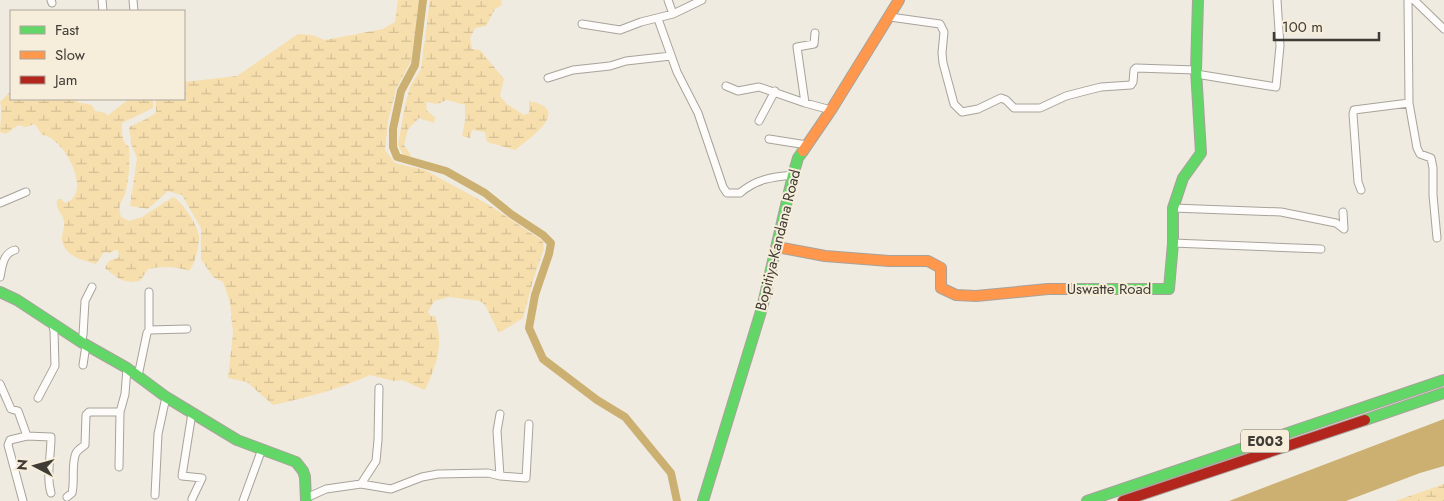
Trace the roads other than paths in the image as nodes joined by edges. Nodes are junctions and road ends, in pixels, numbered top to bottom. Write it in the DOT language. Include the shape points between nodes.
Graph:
graph roads {
  1 [pos="668,0"];
  2 [pos="702,0"];
  3 [pos="899,0"];
  4 [pos="1198,0"];
  5 [pos="1277,0"];
  6 [pos="1408,0"];
  7 [pos="1414,0"];
  8 [pos="673,14"];
  9 [pos="890,17"];
  10 [pos="658,19"];
  11 [pos="582,24"];
  12 [pos="1444,29"];
  13 [pos="815,34"];
  14 [pos="671,56"];
  15 [pos="1196,72"];
  16 [pos="548,78"];
  17 [pos="726,86"];
  18 [pos="774,91"];
  19 [pos="805,103"];
  20 [pos="1409,103"];
  21 [pos="831,110"];
  22 [pos="759,121"];
  23 [pos="769,139"];
  24 [pos="807,145"];
  25 [pos="793,175"];
  26 [pos="1361,190"];
  27 [pos="26,192"];
  28 [pos="0,202"];
  29 [pos="1173,208"];
  30 [pos="1343,212"];
  31 [pos="1437,238"];
  32 [pos="1173,243"];
  33 [pos="777,247"];
  34 [pos="1321,249"];
  35 [pos="15,250"];
  36 [pos="0,277"];
  37 [pos="92,287"];
  38 [pos="0,292"];
  39 [pos="149,292"];
  40 [pos="52,322"];
  41 [pos="187,329"];
  42 [pos="149,330"];
  43 [pos="83,344"];
  44 [pos="83,365"];
  45 [pos="126,368"];
  46 [pos="138,376"];
  47 [pos="1444,380"];
  48 [pos="0,384"];
  49 [pos="379,388"];
  50 [pos="1444,393"];
  51 [pos="166,397"];
  52 [pos="38,398"];
  53 [pos="120,412"];
  54 [pos="192,413"];
  55 [pos="500,414"];
  56 [pos="529,424"];
  57 [pos="27,436"];
  58 [pos="262,449"];
  59 [pos="119,467"];
  60 [pos="500,476"];
  61 [pos="361,484"];
  62 [pos="51,493"];
  63 [pos="156,495"];
  64 [pos="67,497"];
  65 [pos="192,498"];
  66 [pos="306,500"];
  67 [pos="23,501"];
  68 [pos="243,501"];
  69 [pos="703,501"];
  70 [pos="1087,501"];
  71 [pos="1123,501"];
  1 -- 8 [label="street"];
  2 -- 8 [label="street"];
  3 -- 9 [label="main road, Bopitiya-Kandana Road"];
  4 -- 15 [label="main road, Uswatte Road"];
  5 -- 15 [label="street" via="1280,46 1276,86"];
  6 -- 20 [label="street"];
  7 -- 12 [label="street"];
  8 -- 10 [label="street"];
  9 -- 15 [label="street" via="940,24 944,32 943,63 954,104 962,112 978,109 1001,98 1014,108 1040,108 1085,91 1130,85 1136,68"];
  9 -- 21 [label="main road, Bopitiya-Kandana Road"];
  10 -- 11 [label="street" via="620,30"];
  10 -- 14 [label="street"];
  13 -- 19 [label="street" via="814,44 797,47"];
  14 -- 16 [label="street" via="573,70"];
  14 -- 25 [label="street" via="698,113 727,193 740,193 750,184 769,177"];
  15 -- 29 [label="main road, Uswatte Road" via="1201,153 1183,178"];
  17 -- 18 [label="street" via="738,91 759,86"];
  18 -- 19 [label="street"];
  18 -- 22 [label="street"];
  19 -- 21 [label="street"];
  20 -- 26 [label="street" via="1354,110"];
  20 -- 31 [label="street" via="1417,148 1420,154 1431,158"];
  21 -- 24 [label="main road, Bopitiya-Kandana Road"];
  23 -- 24 [label="street"];
  24 -- 25 [label="main road, Bopitiya-Kandana Road" via="798,158"];
  25 -- 33 [label="main road, Bopitiya-Kandana Road"];
  27 -- 28 [label="street"];
  29 -- 30 [label="street" via="1281,212 1336,223 1344,228"];
  29 -- 32 [label="main road, Uswatte Road"];
  32 -- 33 [label="main road, Uswatte Road" via="1169,289 1048,289 976,296 956,295 941,288 941,268 928,261 825,256"];
  32 -- 34 [label="street"];
  33 -- 69 [label="main road, Bopitiya-Kandana Road" via="762,308"];
  35 -- 36 [label="street" via="10,251 3,261"];
  37 -- 43 [label="street" via="85,301"];
  38 -- 40 [label="main road"];
  39 -- 42 [label="street"];
  40 -- 43 [label="main road"];
  40 -- 52 [label="street" via="55,366"];
  41 -- 42 [label="street"];
  42 -- 46 [label="street"];
  43 -- 44 [label="street"];
  43 -- 45 [label="main road"];
  45 -- 46 [label="main road"];
  45 -- 53 [label="street" via="125,394"];
  46 -- 51 [label="main road"];
  47 -- 70 [label="main road, E003"];
  48 -- 57 [label="street" via="11,409 18,412"];
  49 -- 61 [label="street" via="376,461"];
  50 -- 71 [label="main road, E003"];
  51 -- 54 [label="main road"];
  51 -- 63 [label="street" via="158,434"];
  53 -- 59 [label="street"];
  53 -- 64 [label="street" via="89,412 86,415 85,444 76,452 74,484 72,493"];
  54 -- 58 [label="main road" via="237,440"];
  54 -- 65 [label="street" via="182,476 202,478"];
  55 -- 60 [label="street" via="497,431"];
  56 -- 60 [label="street" via="526,478"];
  57 -- 62 [label="street" via="51,438 48,482"];
  57 -- 67 [label="street" via="10,440 8,444"];
  58 -- 66 [label="main road" via="300,466 305,478"];
  58 -- 68 [label="street"];
  60 -- 61 [label="street" via="488,473 438,474 391,488"];
  61 -- 66 [label="street" via="326,488"];
}
